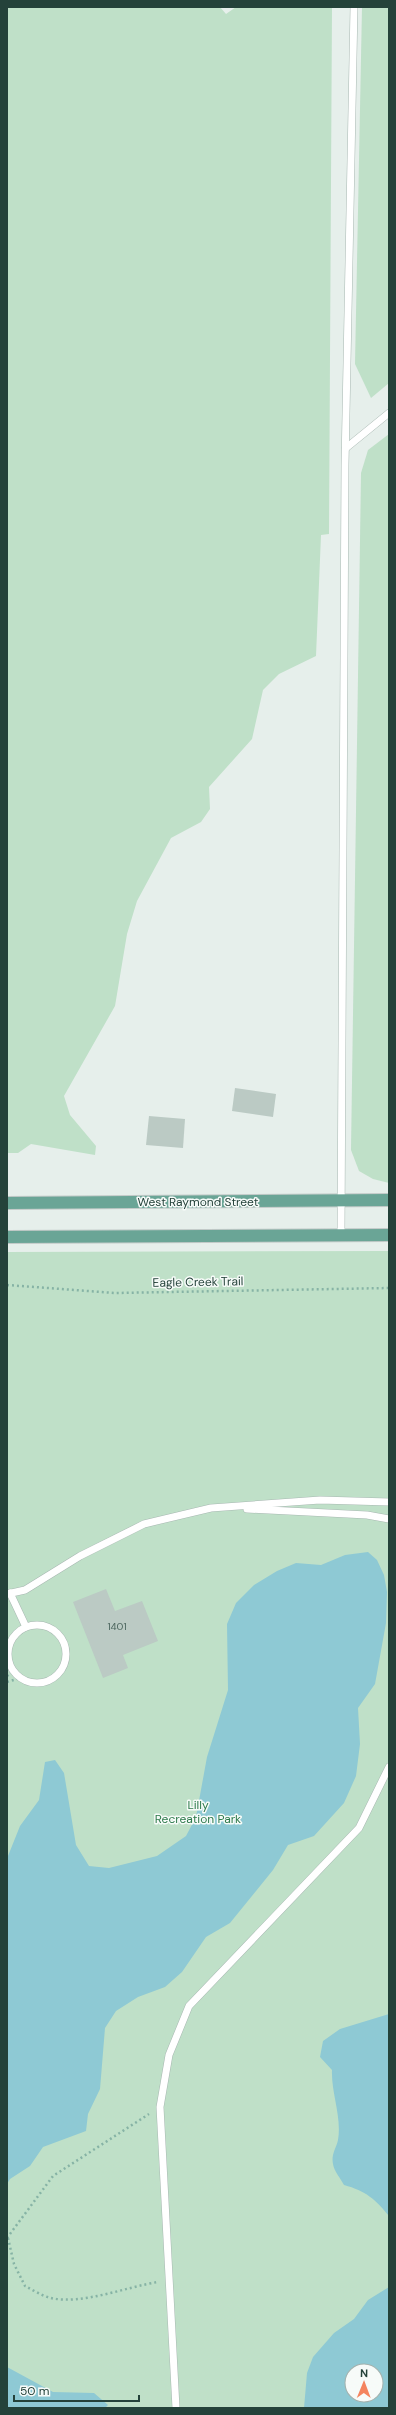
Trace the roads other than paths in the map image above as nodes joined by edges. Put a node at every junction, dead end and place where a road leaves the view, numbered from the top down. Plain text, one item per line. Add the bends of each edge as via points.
1 (354, 7) edge
2 (389, 413) edge
3 (346, 448) junction
4 (342, 1200) junction
5 (389, 1200) edge
6 (7, 1203) edge
7 (341, 1235) junction
8 (389, 1235) edge
9 (7, 1237) edge
10 (389, 1502) edge
11 (211, 1508) junction
12 (389, 1519) edge
13 (9, 1593) edge
14 (26, 1627) junction
15 (389, 1767) edge
16 (176, 2408) edge

1 - 3 lane
2 - 3 lane
3 - 4 lane
4 - 5 main road, West Raymond Street
4 - 6 main road, West Raymond Street
4 - 7 lane
7 - 8 main road
7 - 9 main road
10 - 11 lane via 320,1500
11 - 12 lane via 359,1515
11 - 13 lane via 144,1524 80,1556 25,1590
13 - 14 lane
14 - 14 lane via 36,1625 54,1630 65,1646 66,1656 61,1672 44,1683 34,1683 20,1678 9,1662 11,1641
15 - 16 lane via 358,1828 189,2006 169,2055 160,2107

